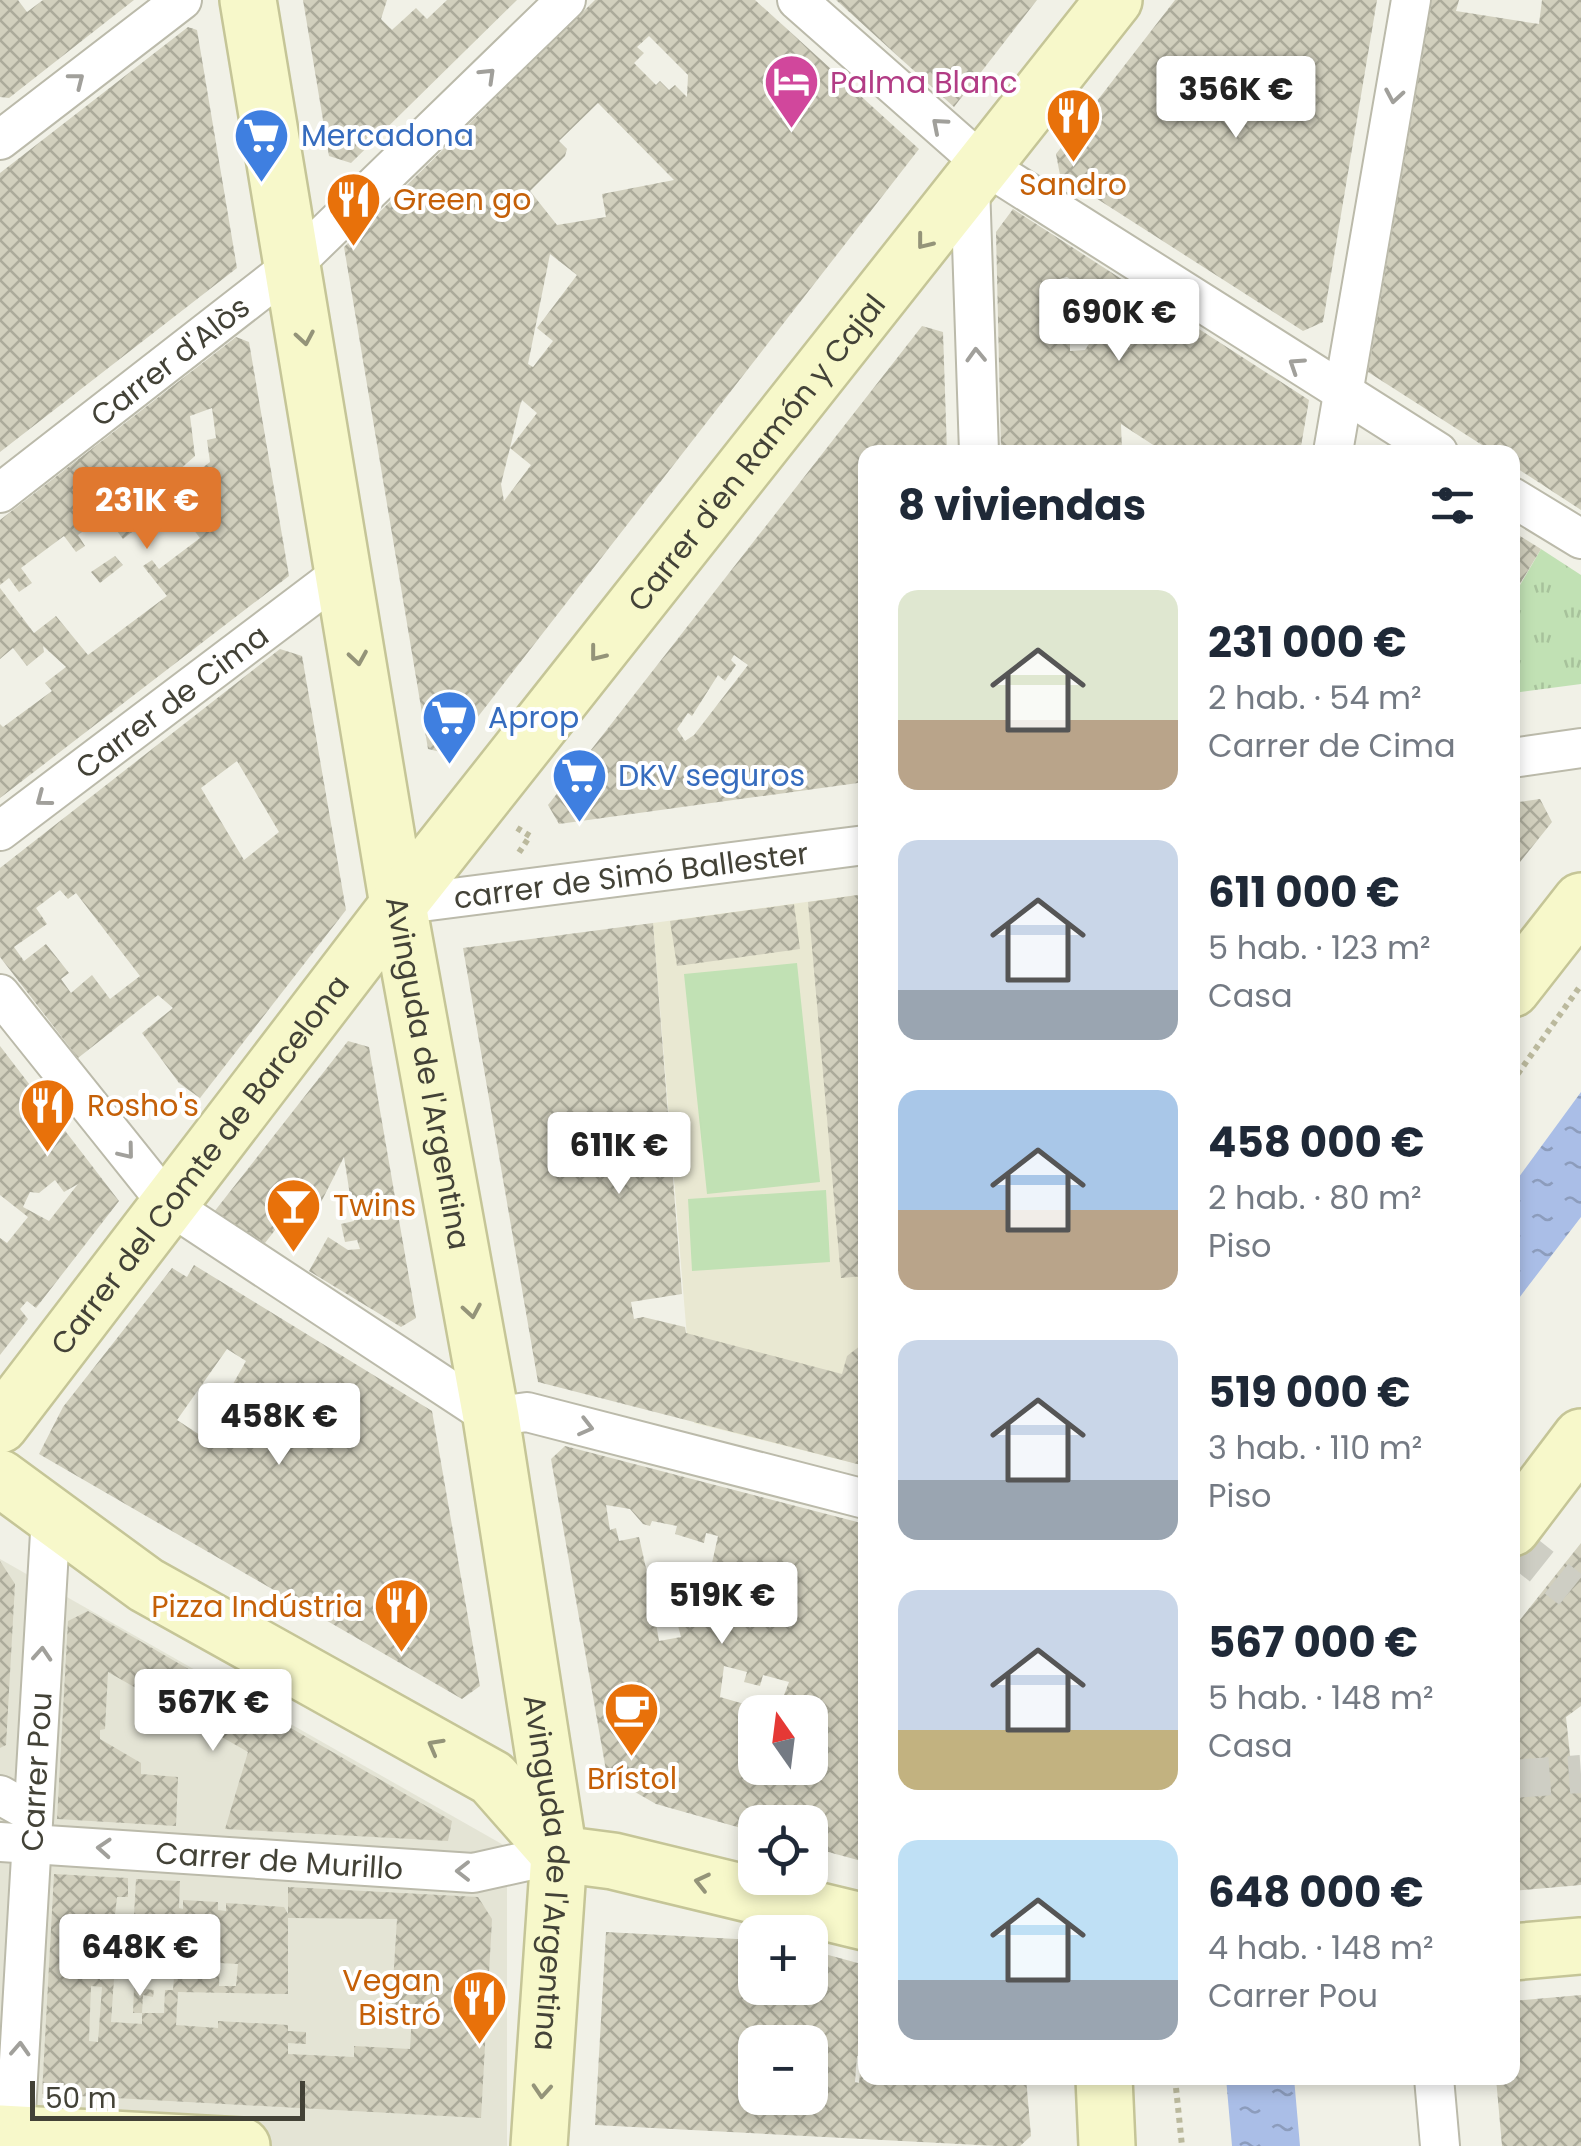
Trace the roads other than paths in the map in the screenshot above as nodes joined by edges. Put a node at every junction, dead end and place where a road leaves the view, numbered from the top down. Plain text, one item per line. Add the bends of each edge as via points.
1 (182, 0) edge
2 (248, 0) edge
3 (566, 0) edge
4 (797, 0) edge
5 (1114, 0) edge
6 (1411, 0) edge
7 (0, 140) edge
8 (977, 174) junction
9 (293, 265) junction
10 (1343, 395) junction
11 (979, 445) edge
12 (1334, 445) edge
13 (1426, 445) edge
14 (0, 493) edge
15 (1520, 503) edge
16 (1581, 539) edge
17 (344, 572) junction
18 (1581, 748) edge
19 (1520, 757) edge
20 (0, 831) edge
21 (858, 847) edge
22 (1581, 902) edge
23 (398, 905) junction
24 (1520, 979) edge
25 (0, 994) edge
26 (169, 1205) junction
27 (491, 1416) junction
28 (0, 1425) edge
29 (1581, 1437) edge
30 (0, 1478) edge
31 (858, 1496) edge
32 (51, 1516) junction
33 (1520, 1517) edge
34 (16, 1823) edge
35 (559, 1854) junction
36 (858, 1920) edge
37 (1581, 1946) edge
38 (1520, 1951) edge
39 (1104, 2085) edge
40 (1435, 2085) edge
41 (10, 2137) edge
42 (242, 2146) edge
43 (539, 2146) edge
44 (1106, 2146) edge
45 (1440, 2146) edge

7 -> 1 street
2 - 9 street, Avinguda de l'Argentina
9 -> 3 street, Carrer d'Alòs
8 -> 4 street
5 - 8 street, Carrer d'en Ramón y Cajal
6 -> 10 street
10 -> 8 street
11 -> 8 street
8 -> 23 street, Carrer d'en Ramón y Cajal
9 - 14 street, Carrer d'Alòs
9 -> 17 street, Avinguda de l'Argentina
10 - 12 street
10 - 13 street
15 - 16 street
17 -> 20 street, Carrer de Cima
17 -> 23 street, Avinguda de l'Argentina
18 - 19 street
21 - 23 street, carrer de Simó Ballester
22 - 24 street
23 - 26 street, Carrer del Comte de Barcelona
23 -> 27 street, Avinguda de l'Argentina
25 -> 26 street
26 - 27 street
26 - 28 street, Carrer del Comte de Barcelona
27 -> 31 street via 527,1412
27 - 35 street, Avinguda de l'Argentina
29 - 33 street
30 - 32 street
34 -> 32 street, Carrer Pou
35 -> 32 street via 492,1778 146,1585
35 -> 34 street, Carrer de Murillo via 472,1873
41 -> 34 street, Carrer Pou
36 -> 35 street
35 -> 43 street, Avinguda de l'Argentina
37 - 38 street
39 - 44 street
40 - 45 street
41 - 42 street

